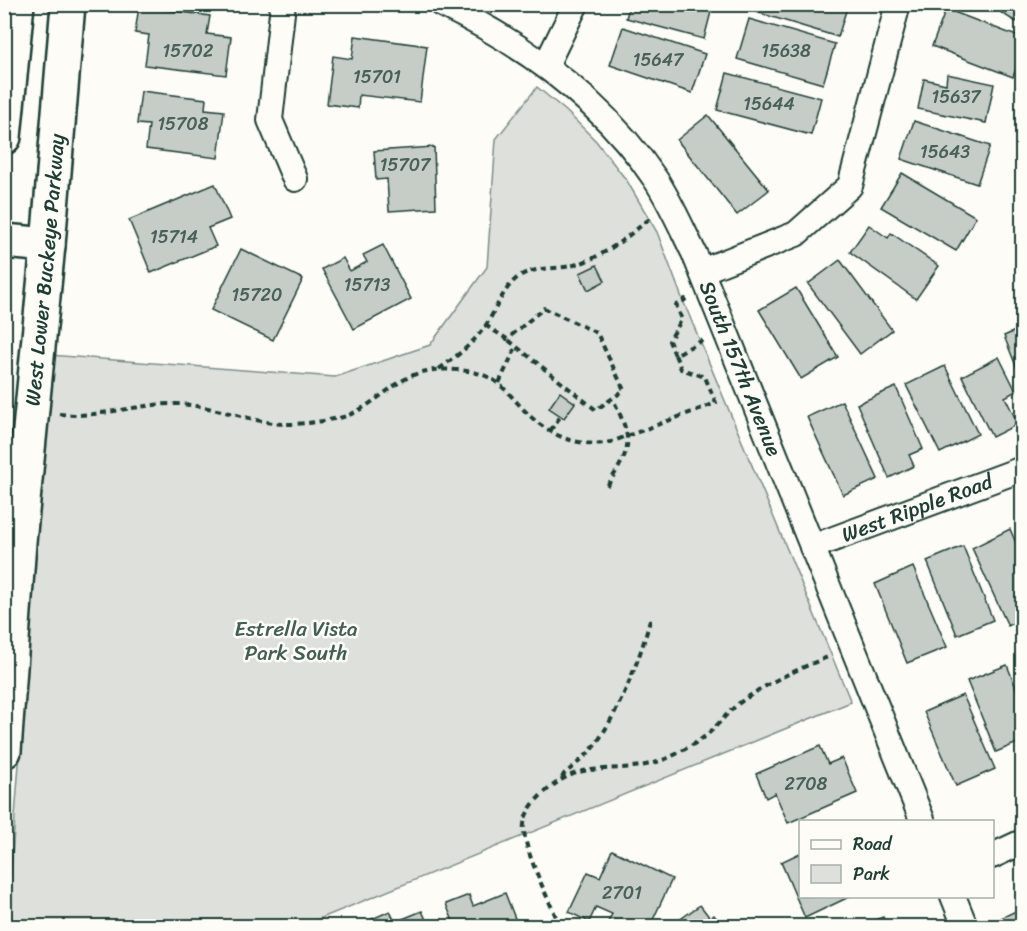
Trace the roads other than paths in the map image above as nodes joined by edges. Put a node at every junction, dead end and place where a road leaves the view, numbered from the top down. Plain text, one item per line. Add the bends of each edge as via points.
1 (17, 4) edge
2 (68, 4) edge
3 (282, 4) edge
4 (441, 4) edge
5 (576, 4) edge
6 (898, 4) edge
7 (546, 65) junction
8 (4, 137) edge
9 (295, 179) dead end
10 (4, 241) edge
11 (48, 245) junction
12 (702, 271) junction
13 (1023, 469) edge
14 (813, 547) junction
15 (4, 751) edge
16 (922, 820) edge
17 (1023, 842) edge
18 (994, 856) edge
19 (953, 898) edge
20 (965, 927) edge

1 - 8 main road
2 - 11 main road, West Lower Buckeye Parkway
3 - 9 street via 270,120
4 - 7 street, South 157th Avenue
5 - 7 street
6 - 12 street via 850,186 796,234
7 - 12 street, South 157th Avenue via 617,129 639,156 657,182
10 - 11 main road
11 - 15 main road, West Lower Buckeye Parkway via 19,542
12 - 14 street, South 157th Avenue
13 - 14 street, West Ripple Road
14 - 16 street, South 157th Avenue
17 - 18 street
19 - 20 street

